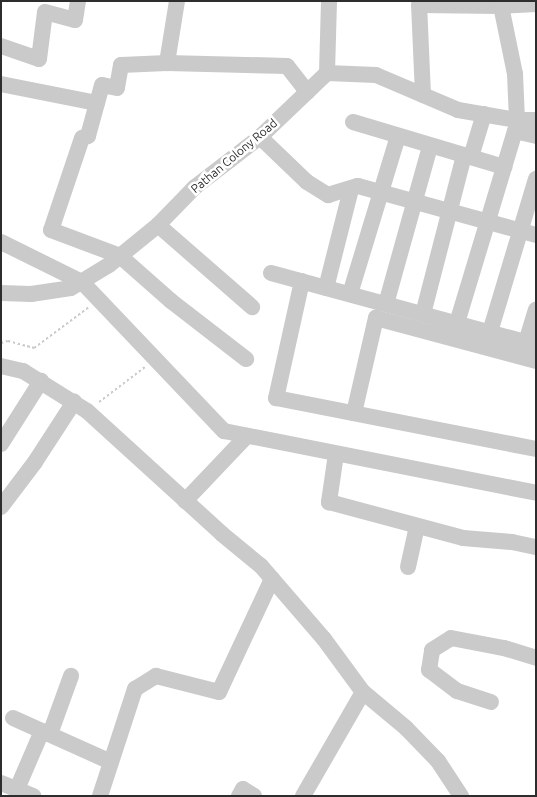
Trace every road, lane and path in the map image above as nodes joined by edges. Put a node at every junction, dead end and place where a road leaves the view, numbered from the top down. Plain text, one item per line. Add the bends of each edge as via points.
1 (78, 1) edge
2 (177, 1) edge
3 (328, 1) edge
4 (418, 3) edge
5 (500, 4) edge
6 (536, 4) edge
7 (1, 46) edge
8 (167, 63) junction
9 (327, 73) junction
10 (1, 84) edge
11 (306, 92) junction
12 (423, 94) junction
13 (97, 103) junction
14 (484, 114) junction
15 (517, 120) junction
16 (536, 120) edge
17 (353, 122) dead end
18 (398, 136) junction
19 (536, 136) edge
20 (260, 137) junction
21 (430, 146) junction
22 (468, 156) junction
23 (504, 167) junction
24 (536, 179) edge
25 (351, 189) junction
26 (382, 192) junction
27 (415, 201) junction
28 (450, 211) junction
29 (488, 221) junction
30 (158, 225) junction
31 (528, 233) edge
32 (1, 242) edge
33 (120, 256) junction
34 (271, 273) dead end
35 (302, 281) junction
36 (82, 282) junction
37 (326, 288) junction
38 (1, 293) edge
39 (350, 294) junction
40 (98, 298) junction
41 (386, 304) junction
42 (252, 307) dead end
43 (536, 308) edge
44 (423, 314) junction
45 (457, 323) junction
46 (490, 332) junction
47 (1, 343) edge
48 (531, 343) edge
49 (155, 358) junction
50 (246, 359) dead end
51 (536, 361) edge
52 (1, 366) edge
53 (41, 381) junction
54 (81, 407) junction
55 (354, 413) junction
56 (247, 436) junction
57 (1, 444) edge
58 (536, 449) edge
59 (336, 454) junction
60 (536, 493) edge
61 (185, 501) junction
62 (1, 507) edge
63 (417, 526) junction
64 (536, 547) edge
65 (408, 567) dead end
66 (272, 579) junction
67 (536, 658) edge
68 (71, 676) dead end
69 (363, 692) junction
70 (491, 702) dead end
71 (13, 718) dead end
72 (46, 733) junction
73 (111, 762) junction
74 (1, 783) edge
75 (17, 789) junction
76 (33, 796) edge
77 (100, 796) edge
78 (239, 796) edge
79 (254, 796) edge
80 (303, 796) edge
81 (461, 796) edge

1 - 7 street via 75,20 45,12 39,59
2 - 8 street
3 - 9 street
4 - 5 street
4 - 12 street
5 - 6 street
5 - 15 street via 515,74
8 - 11 street via 287,66
8 - 13 street via 121,65 117,88 102,85
9 - 11 street, Pathan Colony Road
9 - 12 street via 376,75
10 - 13 street
11 - 20 street, Pathan Colony Road
12 - 14 street via 458,110
13 - 33 street via 88,136 82,138 51,230
14 - 15 street
14 - 22 street
15 - 16 street
17 - 18 street
18 - 21 street
18 - 26 street
19 - 23 street via 515,131
20 - 25 street via 307,182 328,194
20 - 30 street, Pathan Colony Road via 195,187
21 - 22 street
21 - 27 street
22 - 23 street
22 - 28 street
23 - 29 street
24 - 31 street
25 - 26 street via 358,186
25 - 37 street
26 - 27 street
26 - 39 street
27 - 28 street
27 - 41 street
28 - 29 street
28 - 44 street
29 - 31 street
29 - 45 street
30 - 33 street, Pathan Colony Road
30 - 42 street
31 - 46 street
32 - 36 street
33 - 36 street, Pathan Colony Road
33 - 50 street
34 - 35 street
35 - 37 street
35 - 55 street via 276,398
36 - 38 street, Pathan Colony Road via 72,288 31,294
36 - 40 street
37 - 39 street
39 - 41 street
40 - 47 path via 80,316 34,348 8,341
40 - 49 street
41 - 44 street
43 - 48 street
44 - 45 street
45 - 46 street
46 - 48 street
49 - 54 path
49 - 56 street via 224,431
51 - 55 street via 376,318
52 - 53 street via 23,371
53 - 54 street
53 - 57 street
54 - 61 street
54 - 62 street
55 - 58 street
56 - 59 street
56 - 61 street
59 - 60 street
59 - 63 street via 329,502
61 - 66 street
63 - 64 street via 463,538
63 - 65 street
66 - 69 street via 324,639
66 - 73 street via 218,692 156,676 135,689
67 - 70 street via 451,638 432,650 429,670 457,691
68 - 72 street
69 - 80 street
69 - 81 street via 406,728 438,761
71 - 72 street
72 - 73 street
72 - 75 street
73 - 77 street
74 - 75 street
75 - 76 street
78 - 79 street via 243,789

